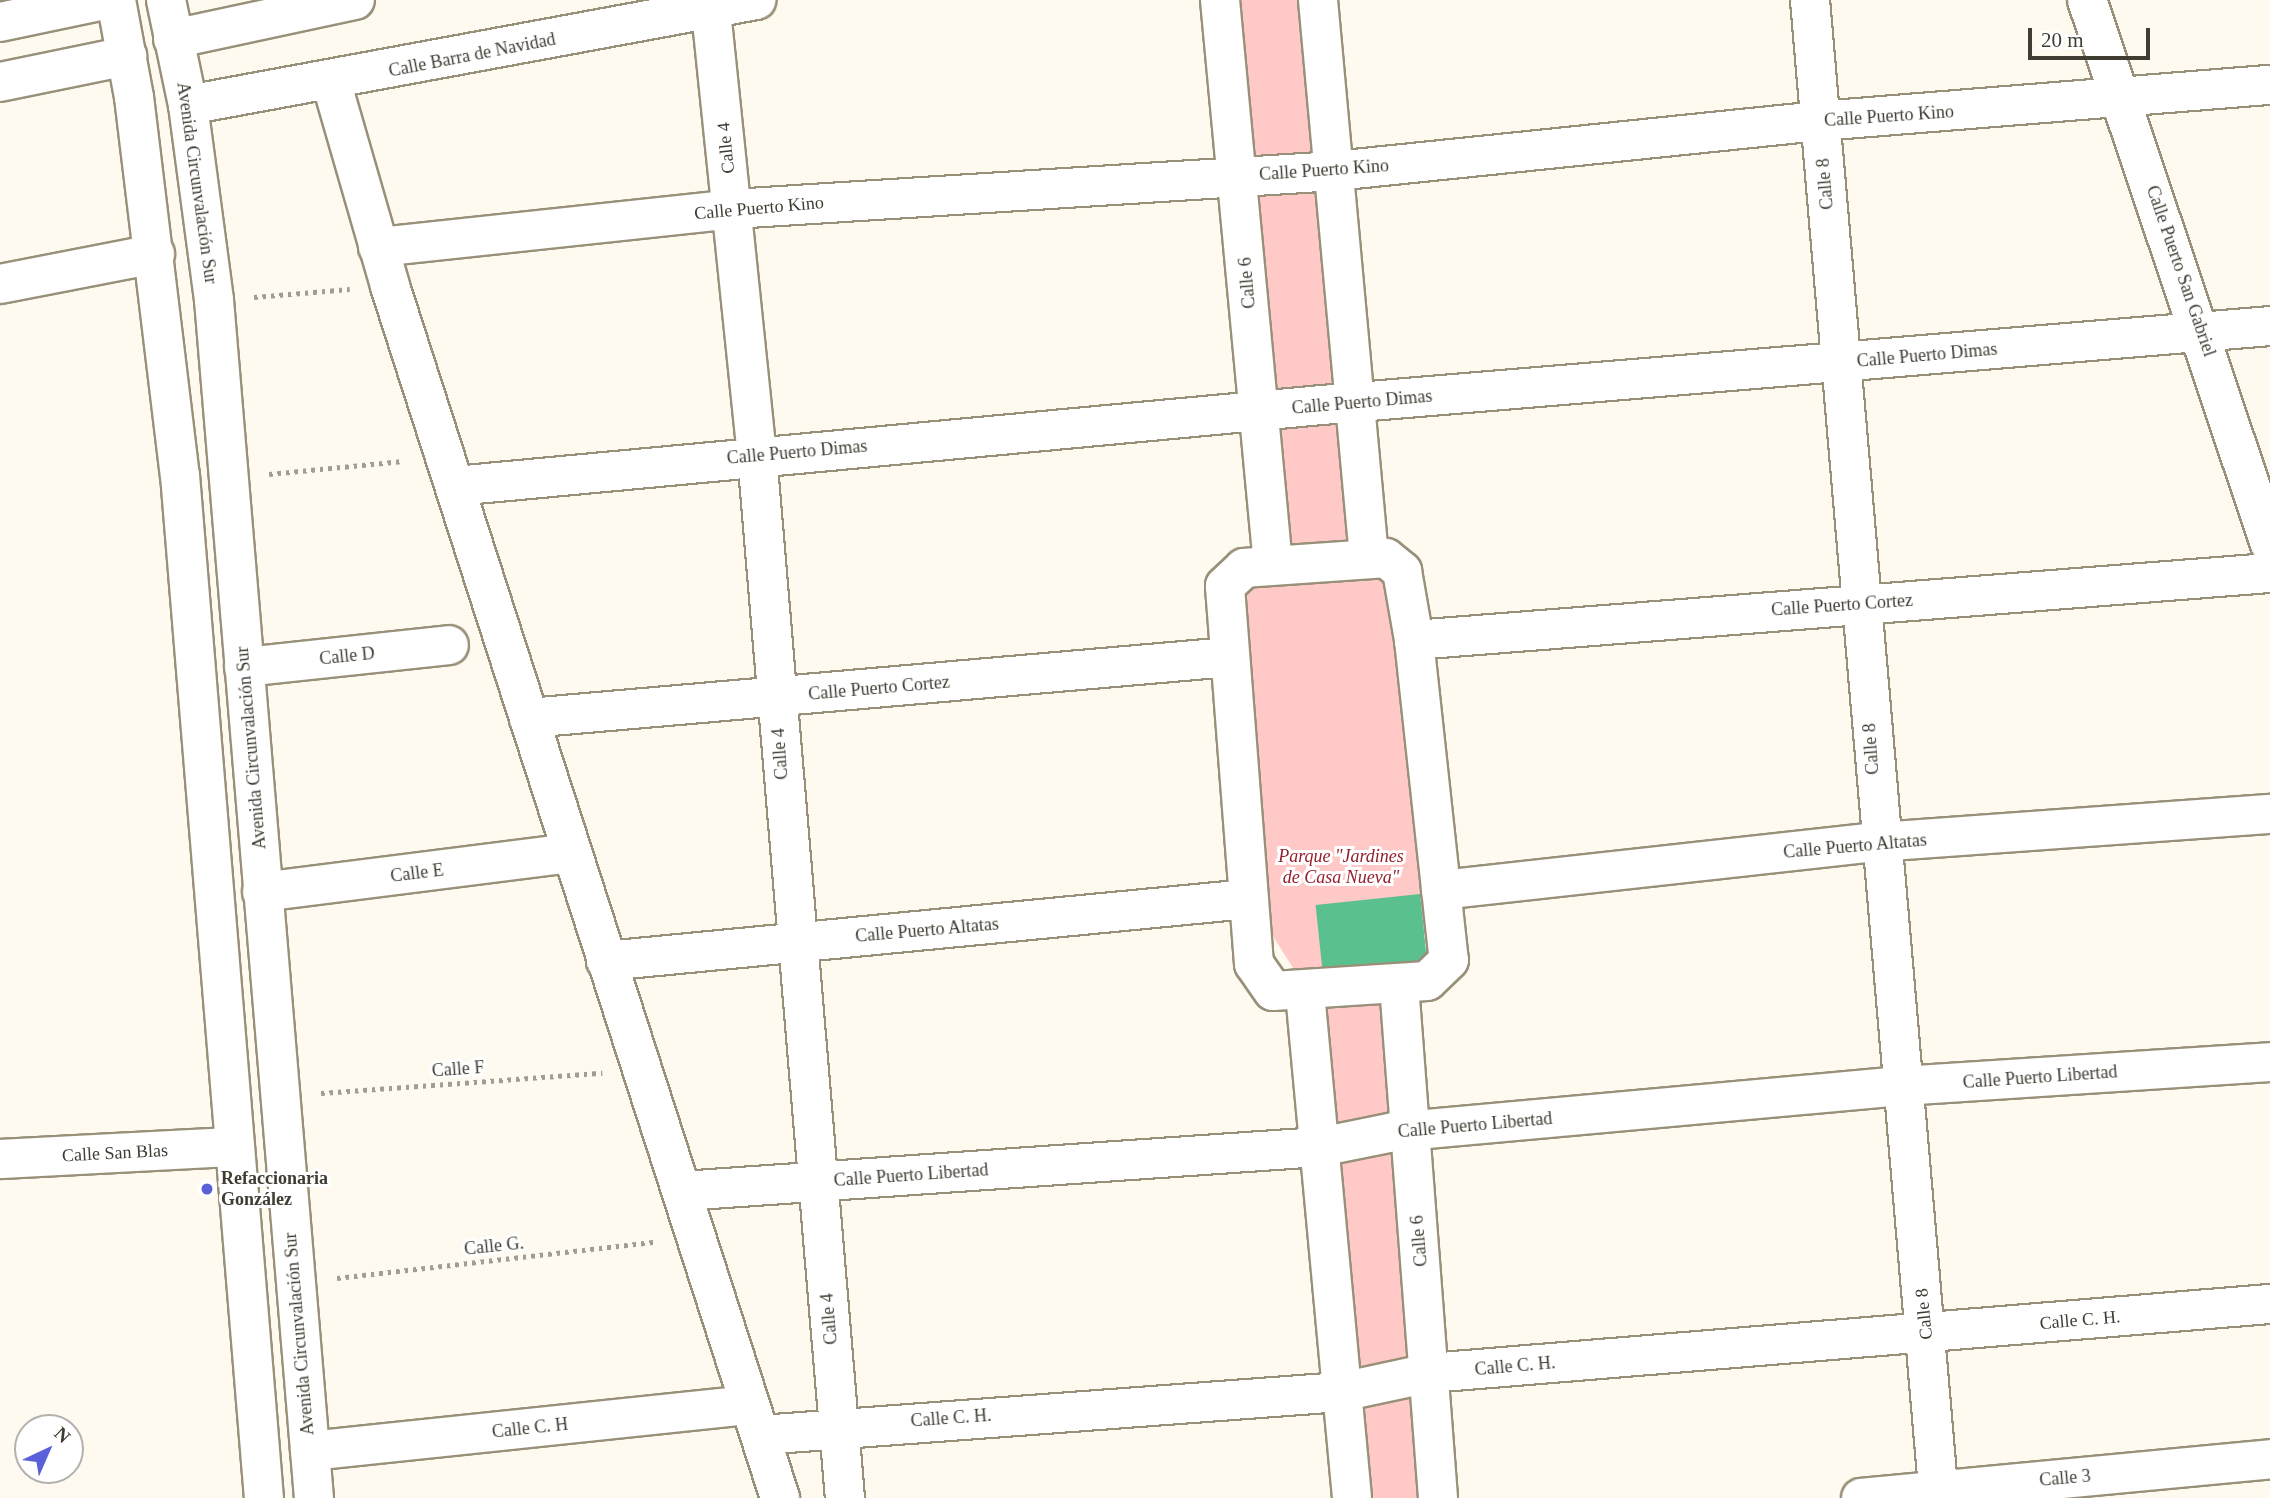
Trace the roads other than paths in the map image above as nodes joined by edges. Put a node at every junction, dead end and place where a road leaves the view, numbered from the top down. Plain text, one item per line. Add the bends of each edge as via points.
1 (104, 0) edge
2 (116, 0) edge
3 (166, 0) edge
4 (355, 0) edge
5 (756, 0) edge
6 (1220, 0) edge
7 (1318, 0) edge
8 (1810, 0) edge
9 (2087, 0) edge
10 (710, 11) junction
11 (0, 22) edge
12 (173, 39) junction
13 (127, 55) junction
14 (331, 81) junction
15 (0, 82) edge
16 (2270, 85) edge
17 (2122, 99) junction
18 (188, 105) junction
19 (1820, 121) junction
20 (1335, 171) junction
21 (1238, 176) junction
22 (733, 208) junction
23 (378, 247) junction
24 (155, 254) junction
25 (0, 284) edge
26 (2270, 326) edge
27 (2203, 332) junction
28 (1839, 363) junction
29 (1355, 402) junction
30 (1258, 411) junction
31 (757, 456) junction
32 (450, 471) junction
33 (2270, 544) edge
34 (1382, 560) junction
35 (1273, 565) junction
36 (2270, 573) edge
37 (1860, 604) junction
38 (1414, 640) junction
39 (449, 645) dead end
40 (1230, 657) junction
41 (244, 667) junction
42 (776, 697) junction
43 (529, 718) junction
44 (2270, 814) edge
45 (1878, 842) junction
46 (571, 853) junction
47 (1441, 890) junction
48 (262, 892) junction
49 (1248, 899) junction
50 (793, 942) junction
51 (606, 961) junction
52 (1399, 985) junction
53 (1305, 993) junction
54 (2270, 1062) edge
55 (1901, 1086) junction
56 (1409, 1131) junction
57 (231, 1147) junction
58 (1320, 1147) junction
59 (0, 1159) edge
60 (816, 1182) junction
61 (681, 1191) junction
62 (2270, 1304) edge
63 (1926, 1333) junction
64 (1430, 1373) junction
65 (1340, 1392) junction
66 (755, 1420) junction
67 (839, 1426) junction
68 (310, 1451) junction
69 (2270, 1458) edge
70 (1939, 1494) edge
71 (264, 1498) edge
72 (314, 1498) edge
73 (780, 1498) edge
74 (845, 1498) edge
75 (1352, 1498) edge
76 (1438, 1498) edge
77 (1860, 1498) edge

1 - 11 main road
2 - 13 main road
3 - 12 main road, Avenida Circunvalación Sur
4 - 12 main road
5 - 10 main road, Calle Barra de Navidad
6 - 21 main road, Calle 6
7 - 20 main road
8 - 19 main road, Calle 8
9 - 17 main road, Calle Puerto San Gabriel
10 - 14 main road, Calle Barra de Navidad
10 - 22 main road, Calle 4
12 - 18 main road, Avenida Circunvalación Sur
13 - 15 main road
13 - 24 main road
14 - 18 main road, Calle Barra de Navidad
14 - 23 main road
16 - 17 main road, Calle Puerto Kino
17 - 19 main road, Calle Puerto Kino
17 - 27 main road, Calle Puerto San Gabriel
18 - 41 main road, Avenida Circunvalación Sur via 214,300
19 - 20 main road, Calle Puerto Kino
19 - 28 main road, Calle 8
20 - 21 main road, Calle Puerto Kino
20 - 29 main road
21 - 22 main road, Calle Puerto Kino
21 - 30 main road, Calle 6
22 - 23 main road, Calle Puerto Kino
22 - 31 main road, Calle 4
23 - 32 main road
24 - 25 main road
24 - 57 main road via 180,475
26 - 27 main road, Calle Puerto Dimas
27 - 28 main road, Calle Puerto Dimas
27 - 33 main road, Calle Puerto San Gabriel
28 - 29 main road, Calle Puerto Dimas
28 - 37 main road, Calle 8
29 - 30 main road, Calle Puerto Dimas
29 - 34 main road
30 - 31 main road, Calle Puerto Dimas
30 - 35 main road, Calle 6
31 - 32 main road, Calle Puerto Dimas
31 - 42 main road, Calle 4
32 - 43 main road
34 - 35 main road
34 - 38 main road
35 - 40 main road via 1244,568 1229,578
36 - 37 main road, Calle Puerto Cortez
37 - 38 main road, Calle Puerto Cortez
37 - 45 main road, Calle 8
38 - 47 main road
39 - 41 main road, Calle D
40 - 42 main road, Calle Puerto Cortez
40 - 49 main road
41 - 48 main road, Avenida Circunvalación Sur
42 - 43 main road, Calle Puerto Cortez
42 - 50 main road, Calle 4
43 - 46 main road
44 - 45 main road, Calle Puerto Altatas
45 - 47 main road, Calle Puerto Altatas
45 - 55 main road, Calle 8
46 - 48 main road, Calle E
46 - 51 main road
47 - 52 main road via 1445,968 1434,979
48 - 68 main road, Avenida Circunvalación Sur via 276,1096
49 - 50 main road, Calle Puerto Altatas
49 - 53 main road via 1258,977 1273,991
50 - 51 main road, Calle Puerto Altatas
50 - 60 main road, Calle 4
51 - 61 main road
52 - 53 main road
52 - 56 main road, Calle 6
53 - 58 main road
54 - 55 main road, Calle Puerto Libertad
55 - 56 main road, Calle Puerto Libertad
55 - 63 main road, Calle 8
56 - 58 main road, Calle Puerto Libertad
56 - 64 main road, Calle 6
57 - 59 main road, Calle San Blas
57 - 71 main road
58 - 60 main road, Calle Puerto Libertad
58 - 65 main road
60 - 61 main road, Calle Puerto Libertad
60 - 67 main road, Calle 4
61 - 66 main road
62 - 63 main road, Calle C. H.
63 - 64 main road, Calle C. H.
63 - 70 main road, Calle 8
64 - 65 main road, Calle C. H.
64 - 76 main road, Calle 6
65 - 67 main road, Calle C. H.
65 - 75 main road
66 - 67 main road, Calle C. H.
66 - 68 main road, Calle C. H
66 - 73 main road
67 - 74 main road, Calle 4
68 - 72 main road, Avenida Circunvalación Sur
69 - 70 main road, Calle 3
70 - 77 main road, Calle 3

